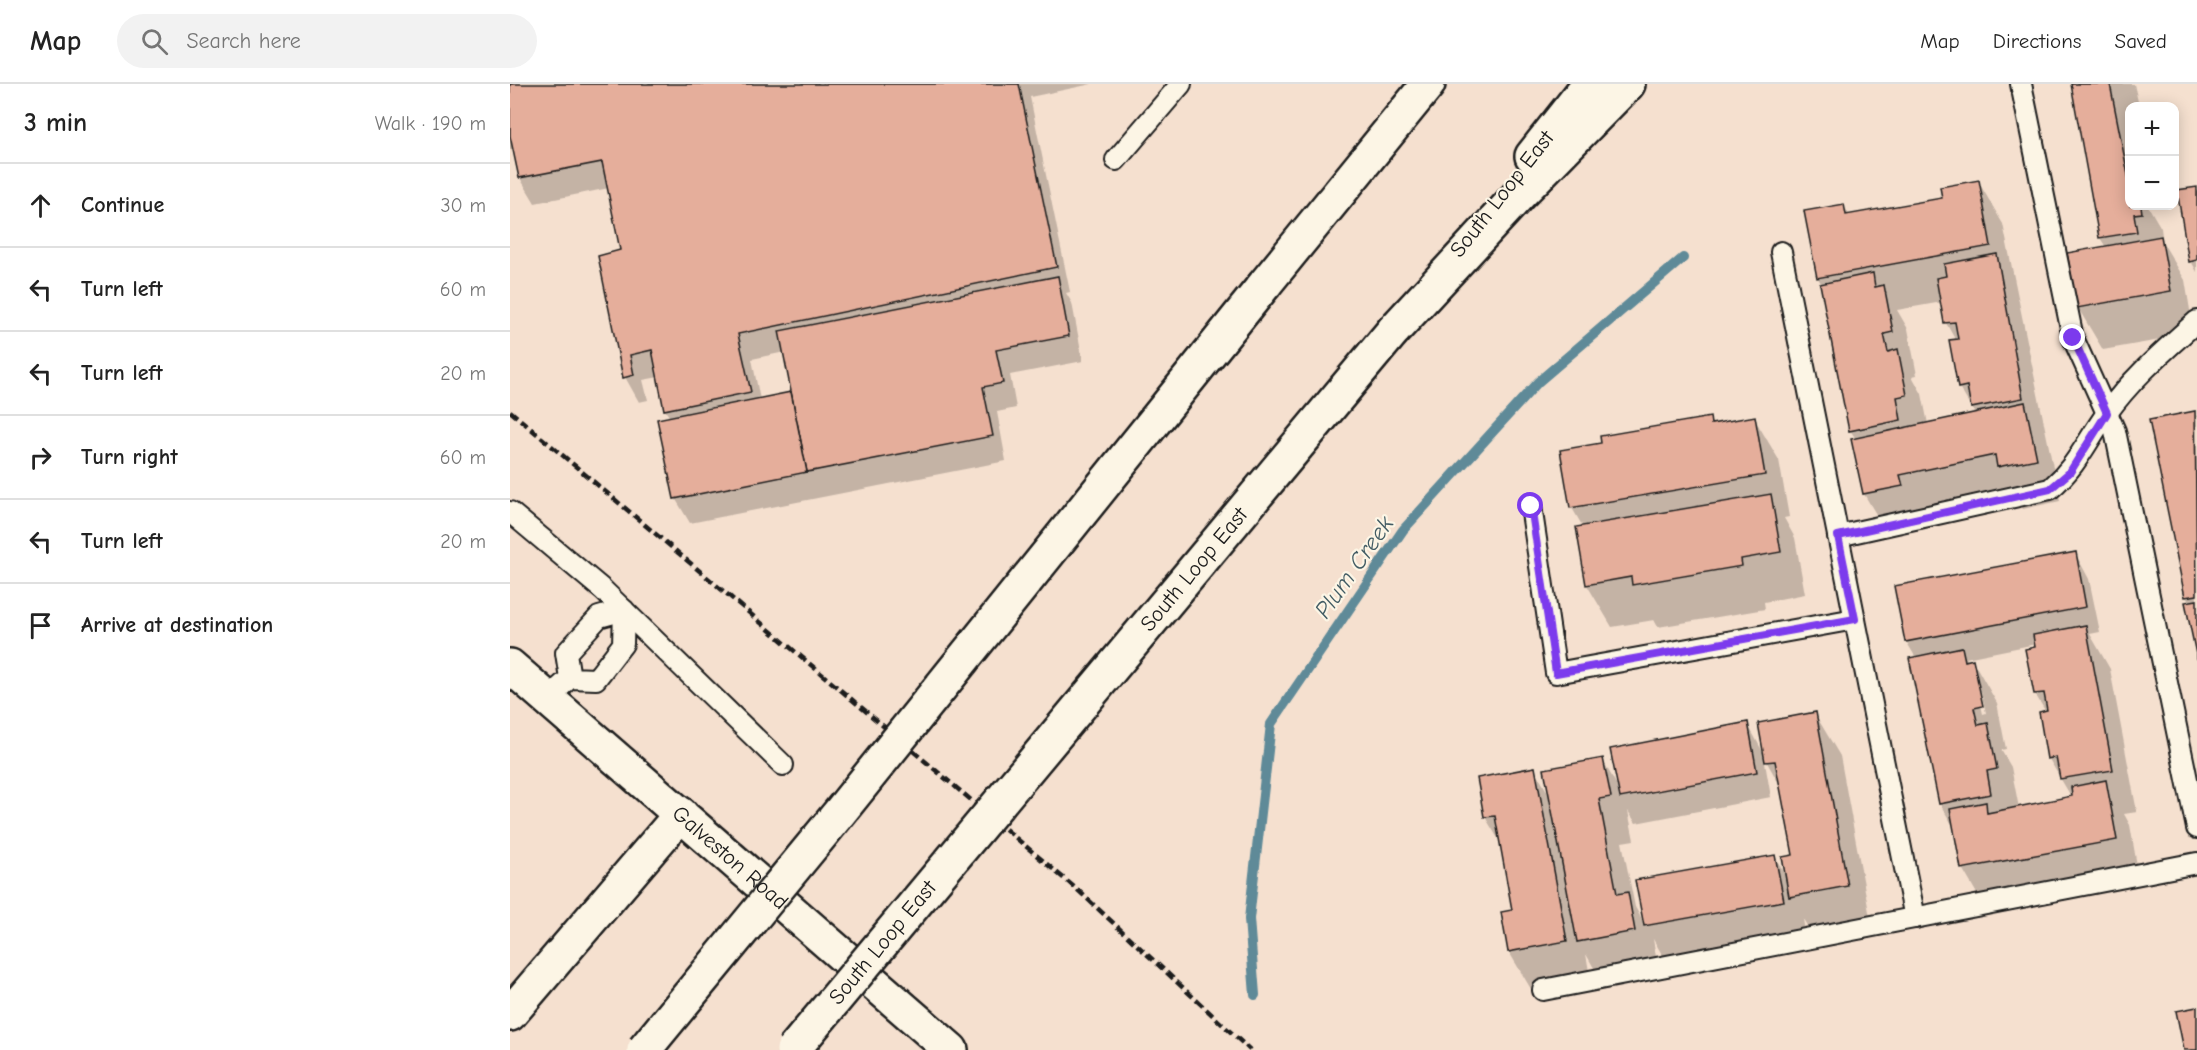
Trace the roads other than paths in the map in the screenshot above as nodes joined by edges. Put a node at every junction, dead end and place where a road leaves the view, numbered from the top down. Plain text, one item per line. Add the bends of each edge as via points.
1 (1181, 84) edge
2 (1411, 84) edge
3 (1428, 84) edge
4 (1589, 84) edge
5 (1628, 84) edge
6 (2021, 84) edge
7 (1116, 160) dead end
8 (1781, 252) dead end
9 (1265, 284) junction
10 (2197, 321) edge
11 (1393, 331) junction
12 (2107, 413) junction
13 (1531, 506) dead end
14 (510, 512) edge
15 (1838, 536) junction
16 (624, 610) junction
17 (1855, 619) junction
18 (510, 666) edge
19 (559, 688) junction
20 (783, 765) dead end
21 (681, 814) junction
22 (2197, 828) edge
23 (2197, 863) edge
24 (1915, 918) junction
25 (1543, 990) dead end
26 (510, 1014) edge
27 (644, 1050) edge
28 (793, 1050) edge
29 (951, 1050) edge

1 - 7 lane
2 - 9 main road
3 - 9 main road
4 - 11 main road, South Loop East
5 - 11 main road
6 - 12 lane via 2073,338
8 - 15 lane
9 - 27 main road, bridge
10 - 12 lane via 2132,381
11 - 28 main road, South Loop East, bridge
12 - 15 lane via 2070,472 2050,489
12 - 22 lane via 2115,431
13 - 17 lane via 1556,673
14 - 16 lane
15 - 17 lane
16 - 19 lane via 599,617 566,653
16 - 19 lane via 623,644 596,679
16 - 20 lane
17 - 24 lane
18 - 19 main road, Galveston Road
19 - 21 main road, Galveston Road
21 - 26 main road
21 - 29 main road, Galveston Road
23 - 24 lane
24 - 25 lane

